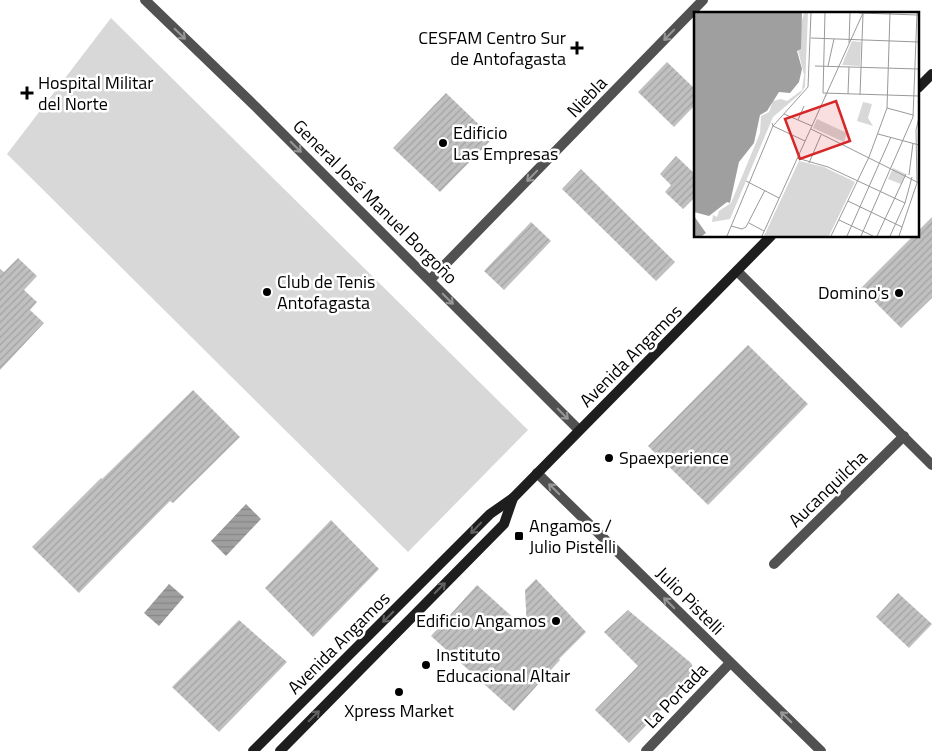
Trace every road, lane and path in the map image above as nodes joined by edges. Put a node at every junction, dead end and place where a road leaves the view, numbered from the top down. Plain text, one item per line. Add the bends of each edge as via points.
1 (145, 0) edge
2 (704, 0) edge
3 (932, 74) edge
4 (920, 86) edge
5 (769, 238) edge
6 (737, 271) junction
7 (430, 280) junction
8 (579, 430) junction
9 (904, 436) junction
10 (932, 464) edge
11 (537, 473) junction
12 (513, 498) junction
13 (774, 564) dead end
14 (730, 663) junction
15 (253, 751) edge
16 (280, 751) edge
17 (646, 751) edge
18 (821, 751) edge

1 -> 7 street, General José Manuel Borgoño
2 -> 7 street, Niebla
3 - 4 main road
5 - 6 main road, Avenida Angamos
6 - 8 main road, Avenida Angamos
6 - 9 street
7 -> 8 street, General José Manuel Borgoño
8 - 11 main road, Avenida Angamos
9 - 10 street
9 - 13 street, Aucanquilcha
11 - 12 main road, Avenida Angamos
14 -> 11 street, Julio Pistelli
12 -> 15 main road, Avenida Angamos via 490,514
16 -> 12 main road, Avenida Angamos via 504,524
14 - 17 street, La Portada
18 -> 14 street, Julio Pistelli

